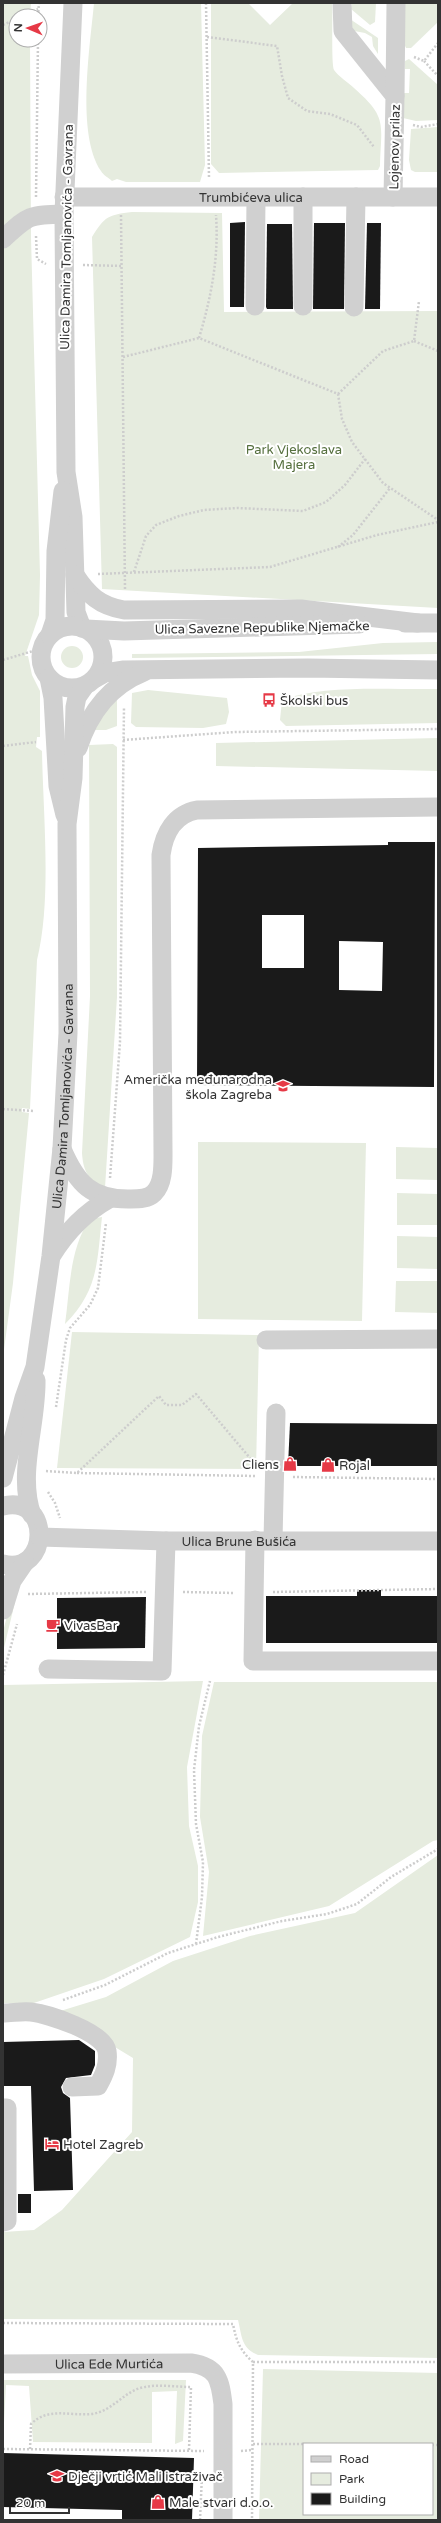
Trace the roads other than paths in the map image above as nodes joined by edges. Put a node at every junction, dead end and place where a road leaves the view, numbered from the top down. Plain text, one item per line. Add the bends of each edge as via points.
1 (73, 3) edge
2 (342, 3) edge
3 (396, 3) edge
4 (395, 96) junction
5 (303, 197) junction
6 (356, 197) junction
7 (393, 197) junction
8 (438, 197) edge
9 (256, 198) junction
10 (64, 205) junction
11 (3, 239) edge
12 (255, 306) dead end
13 (303, 306) dead end
14 (354, 308) dead end
15 (66, 472) junction
16 (75, 575) junction
17 (418, 623) junction
18 (438, 623) edge
19 (84, 629) junction
20 (50, 636) junction
21 (149, 669) junction
22 (438, 670) edge
23 (48, 678) junction
24 (90, 682) junction
25 (74, 763) junction
26 (438, 807) edge
27 (67, 824) junction
28 (62, 1148) junction
29 (109, 1199) junction
30 (51, 1256) junction
31 (438, 1339) edge
32 (266, 1340) dead end
33 (35, 1367) junction
34 (276, 1413) dead end
35 (3, 1478) edge
36 (3, 1506) edge
37 (32, 1514) junction
38 (40, 1537) junction
39 (264, 1540) junction
40 (438, 1540) edge
41 (166, 1541) junction
42 (24, 1562) junction
43 (3, 1564) edge
44 (3, 1610) edge
45 (438, 1661) edge
46 (48, 1669) dead end
47 (3, 2013) edge
48 (72, 2087) dead end
49 (3, 2108) edge
50 (3, 2222) edge
51 (3, 2364) edge
52 (223, 2520) edge

1 - 10 street, Ulica Damira Tomljanovića - Gavrana
2 - 4 street, Lojenov prilaz via 344,31
3 - 4 street, Lojenov prilaz
4 - 7 street, Lojenov prilaz
5 - 6 street, Trumbićeva ulica
5 - 9 street, Trumbićeva ulica
5 - 13 street
6 - 7 street, Trumbićeva ulica
6 - 14 street
7 - 8 street, Trumbićeva ulica
9 - 10 street, Trumbićeva ulica via 209,189
9 - 12 street
10 - 11 street, Trumbićeva ulica via 25,220
10 - 15 street, Ulica Damira Tomljanovića - Gavrana
15 - 16 street, Ulica Damira Tomljanovića - Gavrana via 73,517
15 - 20 street, Ulica Damira Tomljanovića - Gavrana via 58,524 55,620
16 - 17 street via 83,588 100,603 124,610 301,609
16 - 19 street, Ulica Damira Tomljanovića - Gavrana via 76,612
17 - 18 street, Ulica Savezne Republike Njemačke
17 - 19 street, Ulica Savezne Republike Njemačke
19 - 20 street via 61,628
19 - 24 street via 100,642 103,651 103,660
20 - 23 street via 44,643 41,657 43,670
21 - 22 street
21 - 24 street via 114,670
21 - 25 street via 124,682 104,698 88,723
23 - 24 street via 67,688
23 - 27 street, Ulica Damira Tomljanovića - Gavrana via 53,698 58,786
24 - 25 street, Ulica Damira Tomljanovića - Gavrana via 77,697 75,707
25 - 27 street, Ulica Damira Tomljanovića - Gavrana
26 - 29 street via 198,810 186,812 171,827 163,845 161,871 162,1171 154,1193 144,1199
27 - 28 street, Ulica Damira Tomljanovića - Gavrana via 68,1033
28 - 29 street via 70,1169 79,1181
28 - 30 street, Ulica Damira Tomljanovića - Gavrana
29 - 30 street via 90,1210 77,1222
30 - 33 street, Ulica Damira Tomljanovića - Gavrana
31 - 32 street
33 - 35 street, Ulica Damira Tomljanovića - Gavrana
33 - 37 street, Ulica Damira Tomljanovića - Gavrana via 35,1412 26,1479 28,1503
34 - 39 street
36 - 37 street via 17,1506
37 - 38 street, Ulica Damira Tomljanovića - Gavrana via 40,1529
38 - 41 street, Ulica Brune Bušića
38 - 42 street via 38,1547
39 - 40 street, Ulica Brune Bušića
39 - 41 street, Ulica Brune Bušića
39 - 45 street via 253,1661
41 - 46 street via 162,1671
42 - 43 street via 15,1565
42 - 44 street via 16,1572
47 - 48 street via 30,2012 46,2015 100,2039 107,2050 106,2070 98,2086
49 - 50 street via 7,2108 7,2222
51 - 52 street, Ulica Ede Murtića via 191,2363 202,2364 214,2371 220,2385 222,2404

